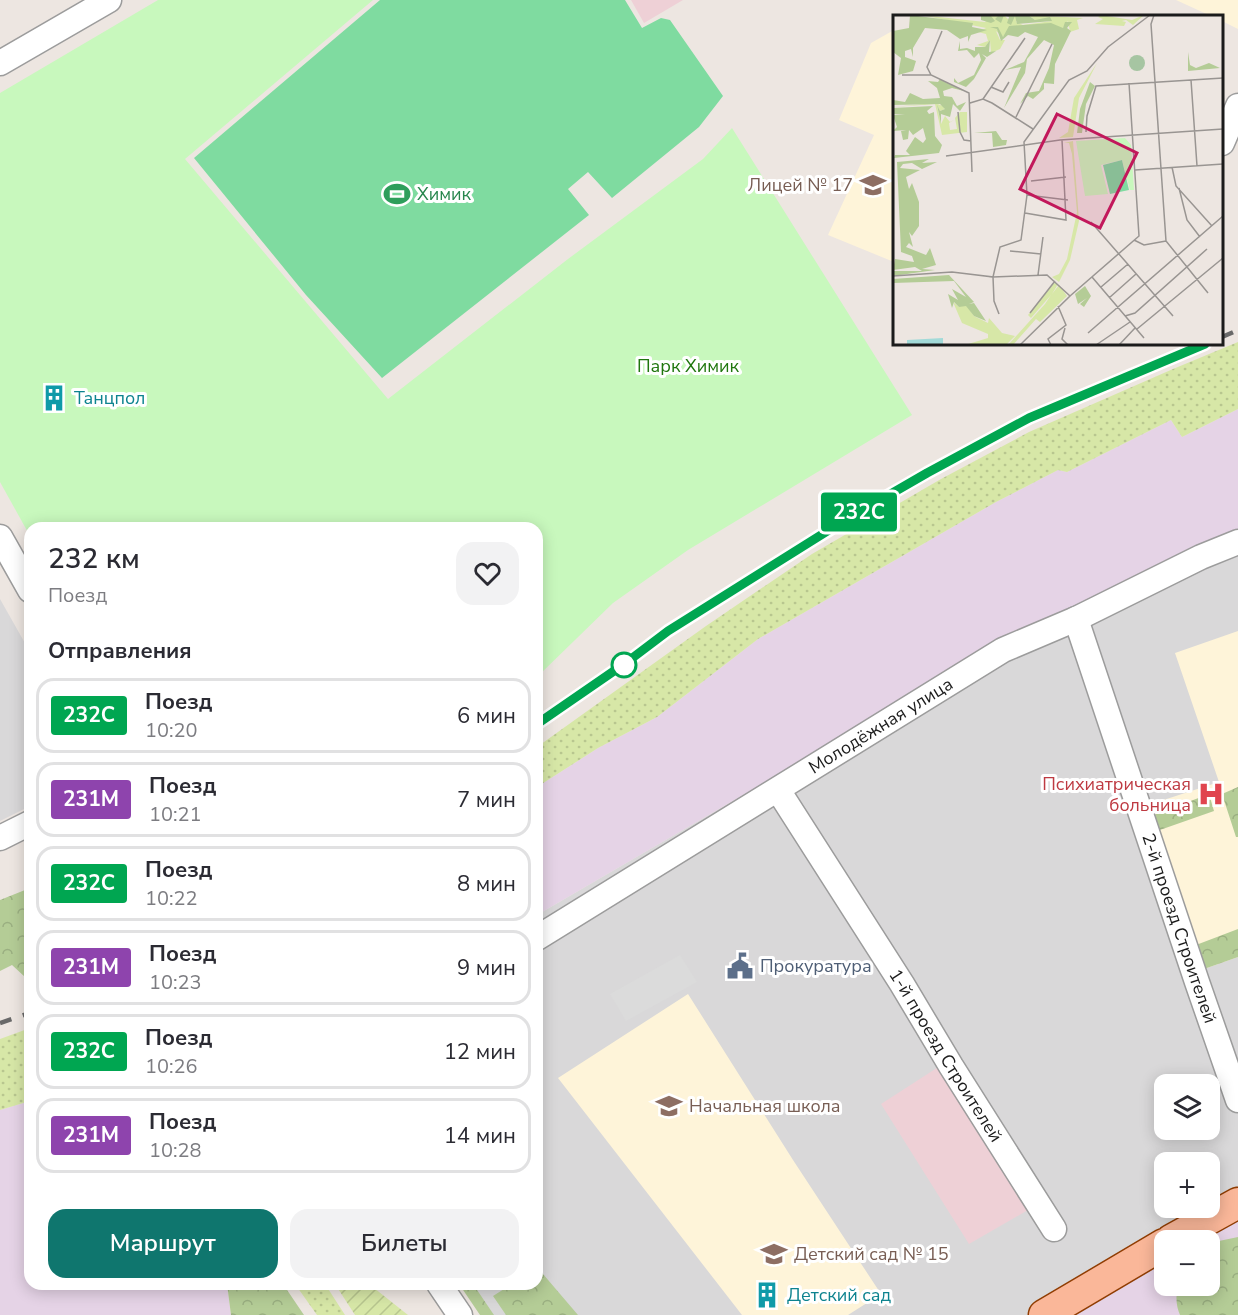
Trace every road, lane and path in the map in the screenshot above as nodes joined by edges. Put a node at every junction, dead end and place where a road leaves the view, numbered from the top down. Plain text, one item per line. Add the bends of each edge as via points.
1 (109, 0) edge
2 (0, 63) edge
3 (1238, 106) edge
4 (1223, 139) edge
5 (0, 537) edge
6 (1238, 542) edge
7 (24, 579) edge
8 (1076, 619) junction
9 (778, 790) junction
10 (24, 826) edge
11 (0, 838) edge
12 (543, 934) edge
13 (1238, 1100) edge
14 (1238, 1203) edge
15 (1054, 1229) dead end
16 (1189, 1230) edge
17 (1154, 1250) edge
18 (443, 1290) edge
19 (460, 1315) edge
20 (1044, 1315) edge

1 - 2 street
3 - 4 street
5 - 7 street
6 - 8 street, Молодёжная улица
8 - 9 street, Молодёжная улица via 1003,650
8 - 13 street, 2-й проезд Строителей
9 - 12 street, Молодёжная улица
9 - 15 street, 1-й проезд Строителей
10 - 11 street
14 - 16 main road
17 - 20 main road
18 - 19 street

